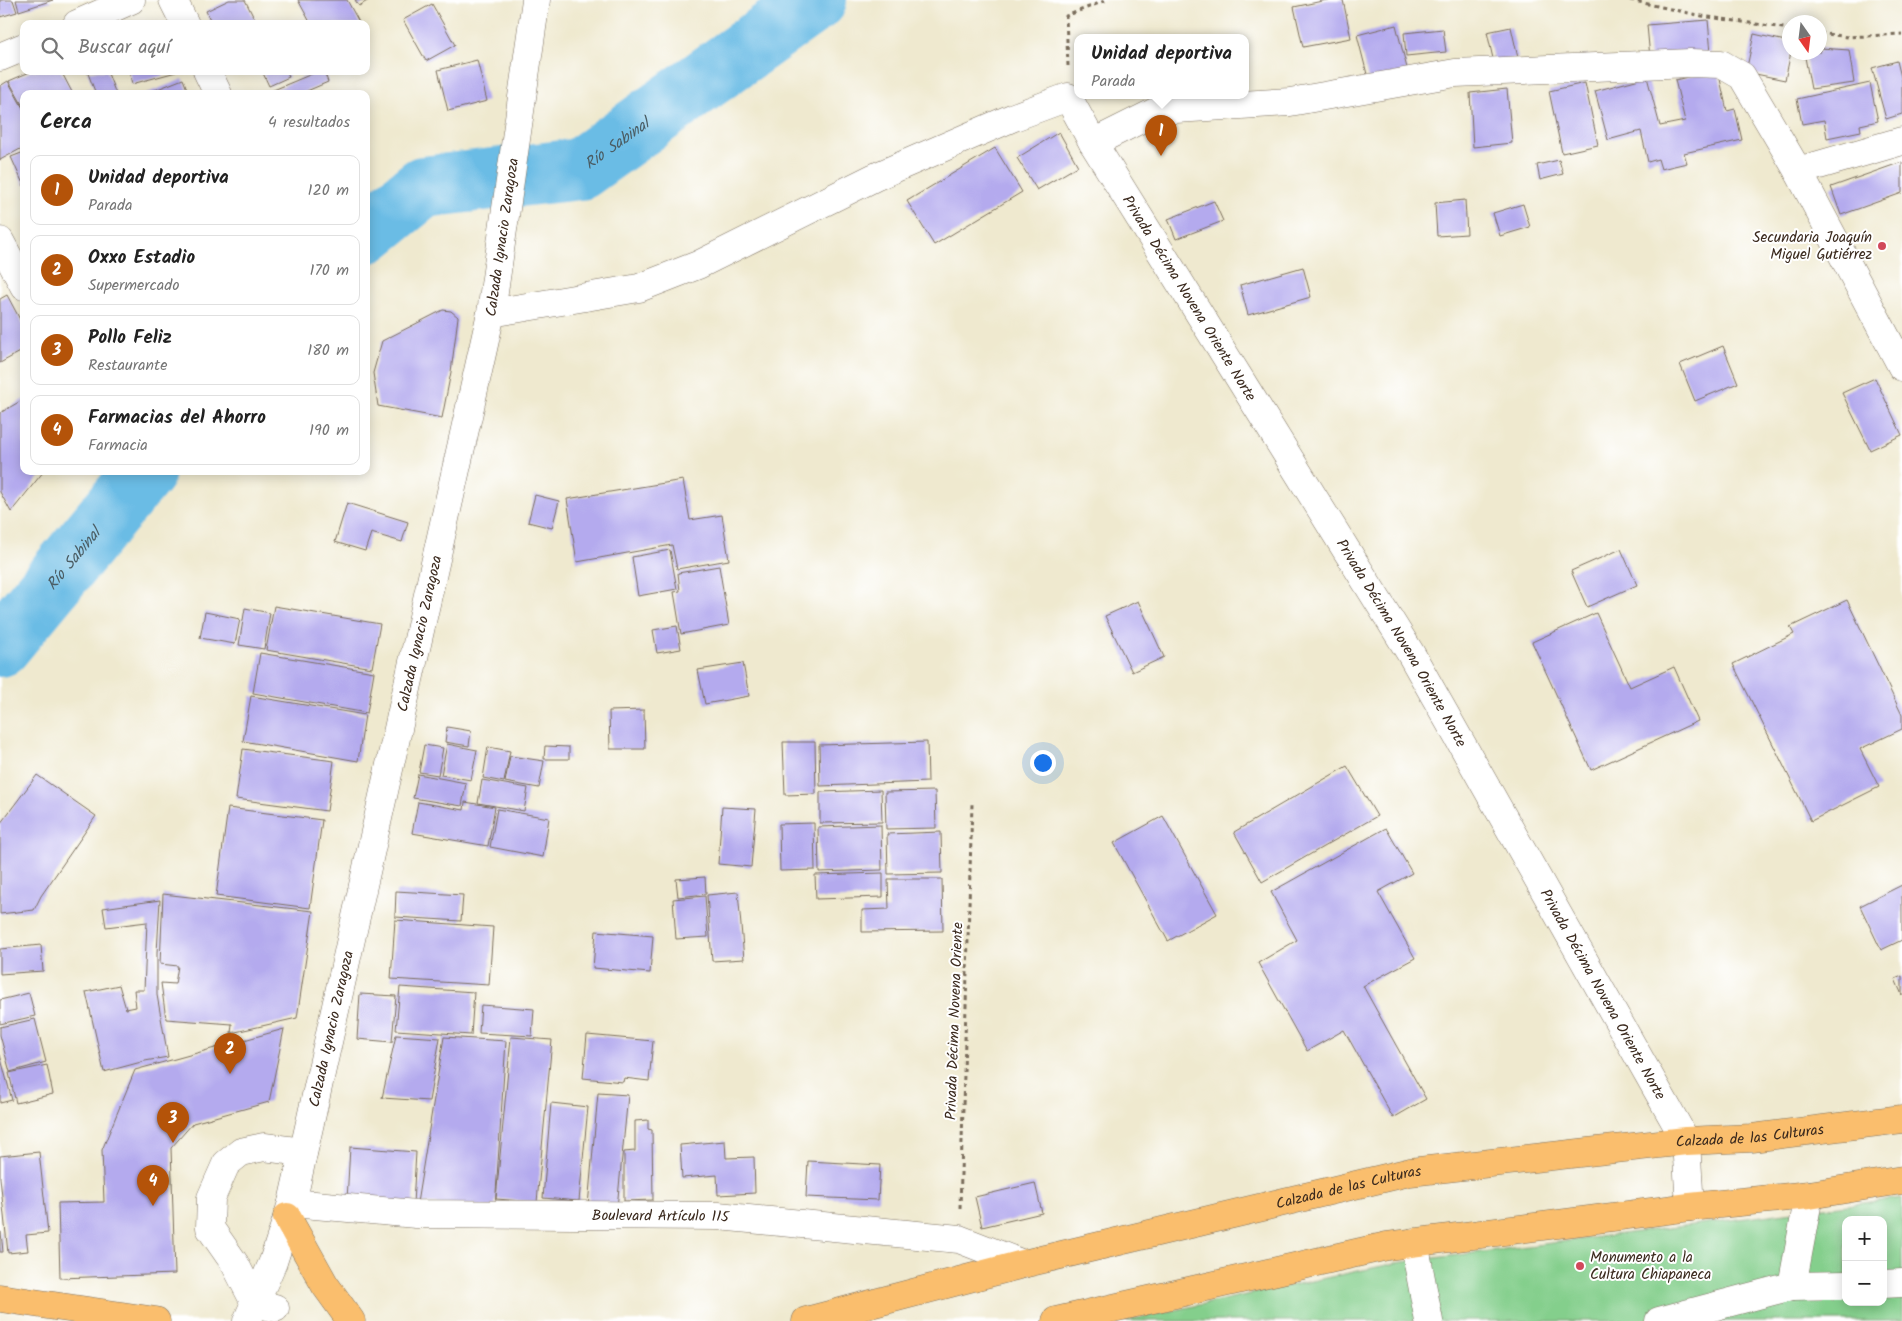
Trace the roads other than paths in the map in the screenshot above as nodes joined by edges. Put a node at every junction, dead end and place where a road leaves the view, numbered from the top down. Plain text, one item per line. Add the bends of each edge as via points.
1 (131, 0) edge
2 (174, 0) edge
3 (536, 0) edge
4 (85, 20) edge
5 (183, 20) edge
6 (20, 49) edge
7 (0, 57) edge
8 (209, 75) edge
9 (216, 90) edge
10 (1902, 141) edge
11 (1094, 143) junction
12 (1798, 171) junction
13 (0, 241) edge
14 (20, 278) edge
15 (491, 313) junction
16 (1902, 367) edge
17 (1902, 1120) edge
18 (1686, 1141) junction
19 (303, 1152) junction
20 (1902, 1180) edge
21 (1809, 1195) junction
22 (1690, 1207) junction
23 (289, 1210) junction
24 (1414, 1242) junction
25 (1023, 1264) junction
26 (1902, 1283) edge
27 (1842, 1284) edge
28 (1887, 1284) edge
29 (1792, 1286) junction
30 (0, 1298) edge
31 (263, 1313) edge
32 (156, 1321) edge
33 (351, 1321) edge
34 (806, 1321) edge
35 (1056, 1321) edge
36 (1429, 1321) edge
37 (1659, 1321) edge

1 - 4 street
2 - 5 street
3 - 15 street, Calzada Ignacio Zaragoza
6 - 7 street
8 - 9 street
10 - 12 street
11 - 12 street via 1159,110 1290,102 1455,73 1721,64 1742,76
11 - 15 street, Privada Décima Novena Oriente Norte via 1068,97 908,162 698,265 639,288
11 - 18 street, Privada Décima Novena Oriente Norte via 1411,654
12 - 16 street
13 - 14 street
15 - 19 street, Calzada Ignacio Zaragoza
17 - 18 main road, Calzada de las Culturas via 1752,1138
18 - 22 street, Privada Décima Novena Oriente Norte
18 - 25 main road, Calzada de las Culturas via 1410,1172
19 - 23 street, Calzada Ignacio Zaragoza
19 - 31 street via 264,1147 241,1152 226,1164 211,1198 210,1228
20 - 21 main road
21 - 22 main road
21 - 29 street
22 - 24 main road
23 - 25 street, Boulevard Artículo 115 via 718,1216 959,1238
23 - 31 street, Calzada Ignacio Zaragoza via 273,1262
23 - 33 main road via 325,1285
24 - 35 main road
24 - 36 street
25 - 34 main road, Calzada de las Culturas
26 - 28 street
27 - 29 street
29 - 37 street
30 - 32 main road

